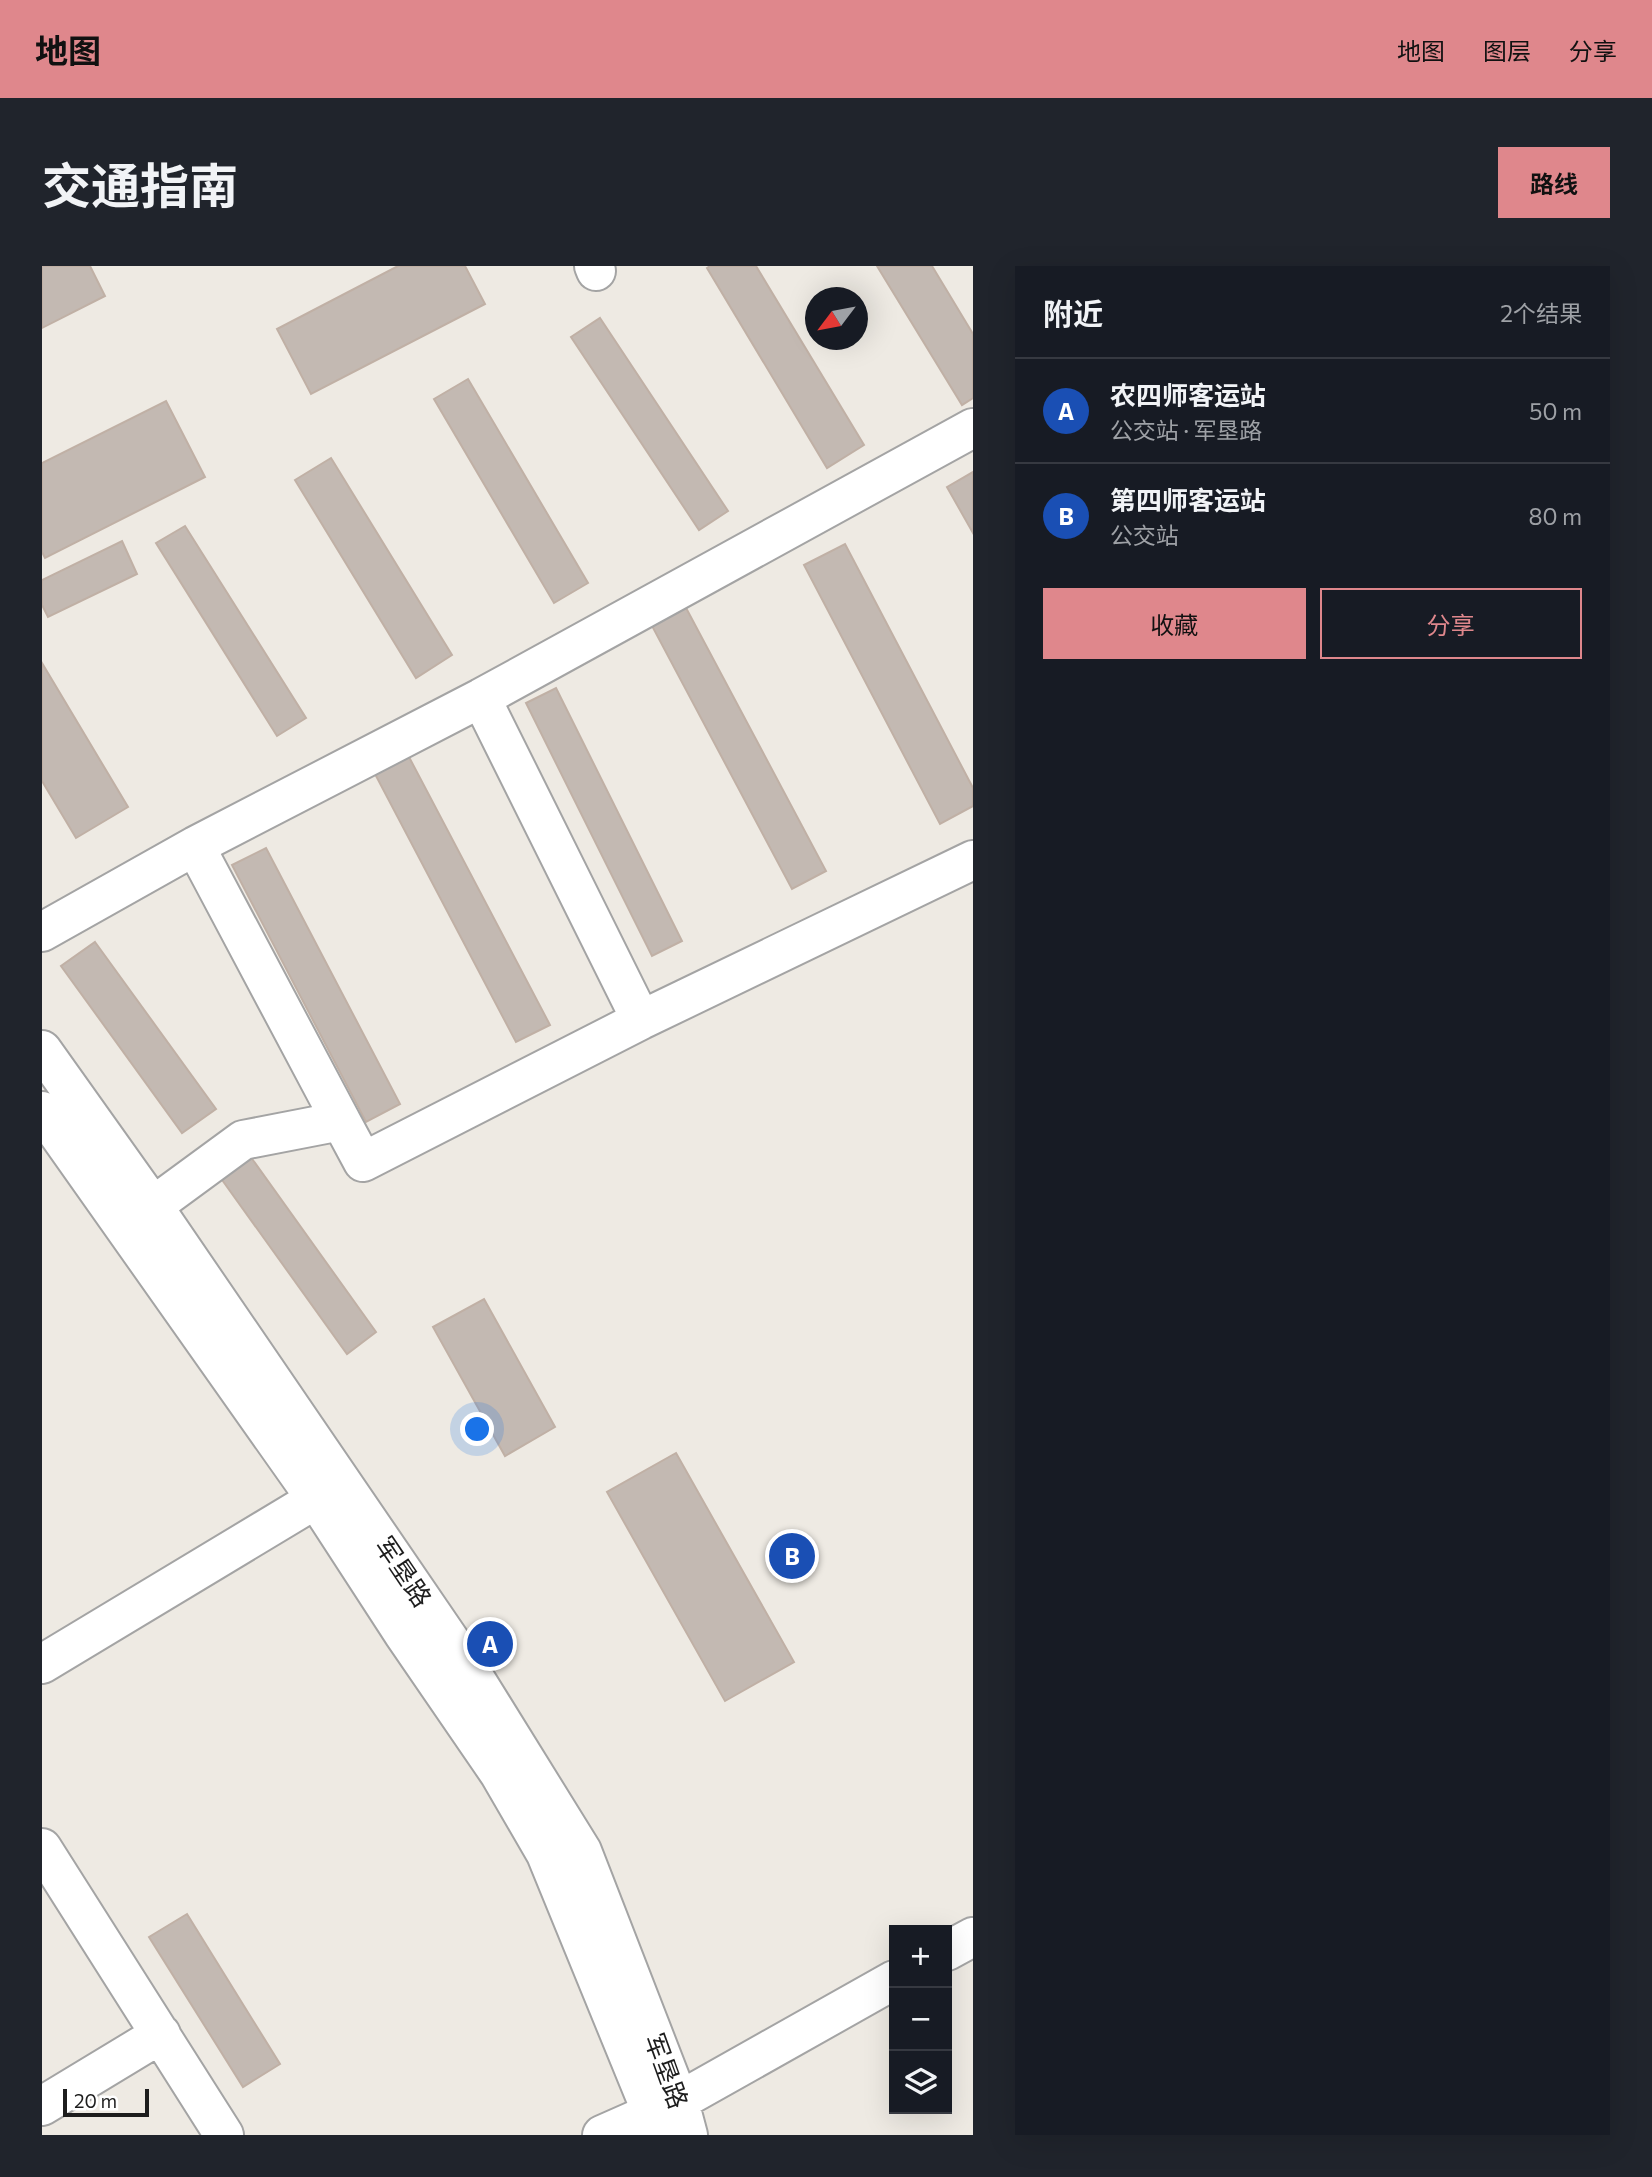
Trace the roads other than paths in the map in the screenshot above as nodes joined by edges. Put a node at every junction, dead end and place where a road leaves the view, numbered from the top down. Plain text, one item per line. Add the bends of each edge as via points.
1 (973, 428) edge
2 (481, 698) junction
3 (195, 846) junction
4 (973, 860) edge
5 (42, 932) edge
6 (641, 1020) junction
7 (42, 1050) edge
8 (42, 1111) edge
9 (341, 1121) junction
10 (153, 1206) junction
11 (316, 1499) junction
12 (42, 1664) edge
13 (42, 1848) edge
14 (55, 1894) edge
15 (973, 1937) edge
16 (952, 1948) edge
17 (889, 1983) edge
18 (161, 2034) junction
19 (42, 2106) edge
20 (669, 2121) edge
21 (224, 2135) edge
22 (602, 2135) edge

1 - 2 street
2 - 3 street
2 - 6 street
3 - 5 street
3 - 9 street
4 - 6 street
6 - 9 street via 363,1162
7 - 10 street, 军垦路
8 - 11 street, 军垦路
9 - 10 street via 243,1140
10 - 20 street, 军垦路 via 466,1664 582,1851
11 - 12 street
11 - 20 street, 军垦路 via 499,1773 546,1854
13 - 14 street
14 - 18 street
15 - 16 street
17 - 20 street
18 - 19 street
18 - 21 street
20 - 22 street

